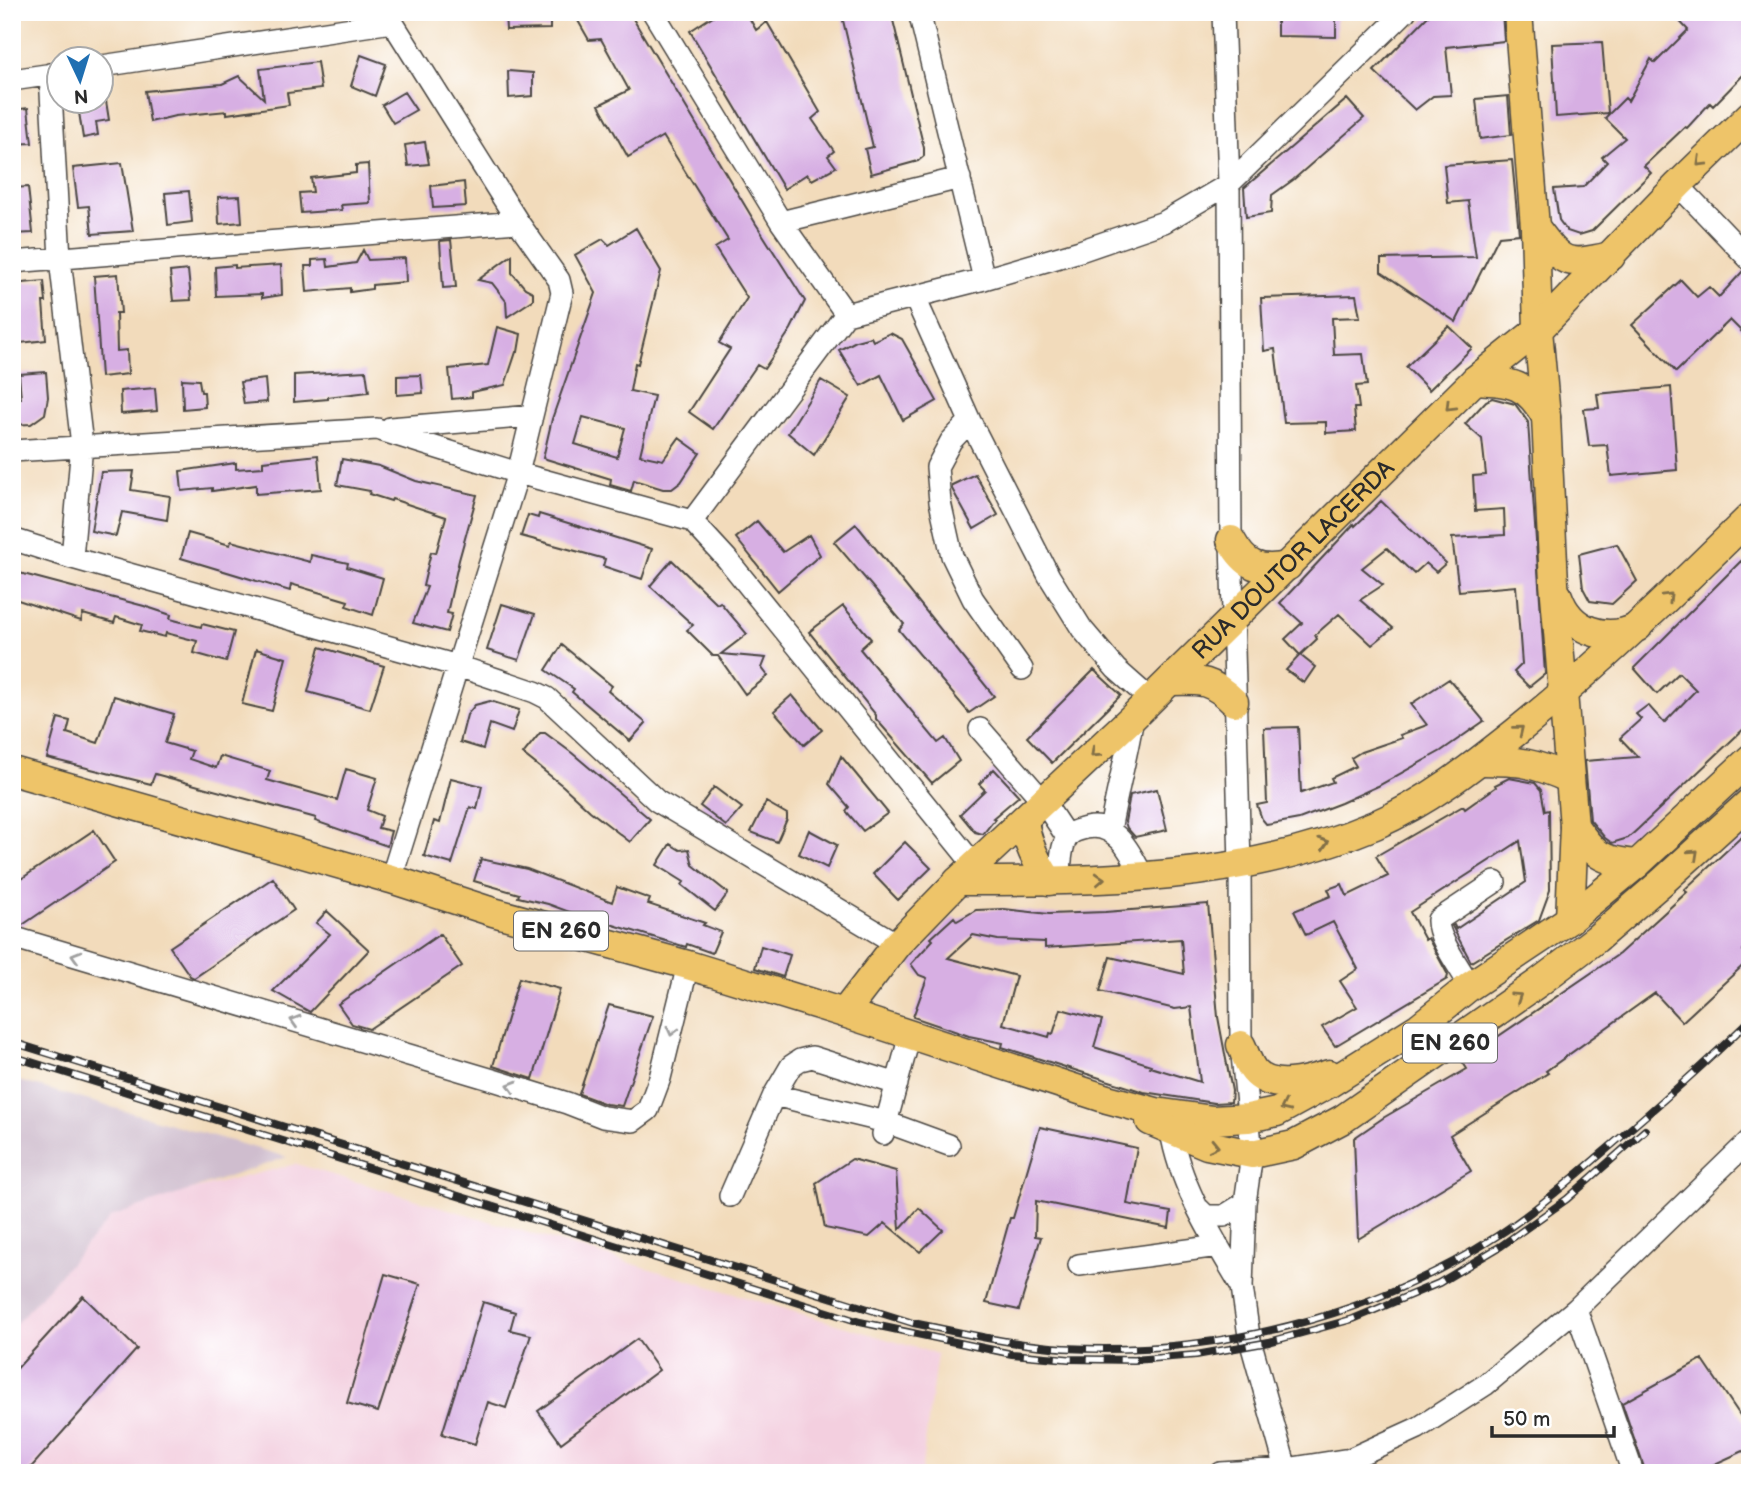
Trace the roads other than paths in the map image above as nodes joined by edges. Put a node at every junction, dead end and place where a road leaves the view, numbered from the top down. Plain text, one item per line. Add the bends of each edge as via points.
1 (653, 12) edge
2 (919, 12) edge
3 (1223, 12) edge
4 (1405, 12) edge
5 (1518, 12) edge
6 (389, 17) edge
7 (116, 64) edge
8 (46, 75) edge
9 (12, 80) edge
10 (1750, 115) edge
11 (56, 116) edge
12 (960, 178) junction
13 (1229, 184) junction
14 (1678, 185) junction
15 (518, 222) junction
16 (781, 222) junction
17 (1535, 226) junction
18 (1611, 256) junction
19 (60, 258) junction
20 (1750, 260) edge
21 (12, 262) edge
22 (984, 279) junction
23 (915, 298) junction
24 (846, 314) junction
25 (1538, 330) junction
26 (1475, 380) junction
27 (532, 416) junction
28 (1546, 417) junction
29 (970, 421) junction
30 (377, 429) junction
31 (82, 445) junction
32 (12, 451) edge
33 (518, 474) junction
34 (1750, 517) edge
35 (692, 521) junction
36 (12, 539) edge
37 (1231, 540) junction
38 (72, 558) junction
39 (1288, 566) junction
40 (1554, 583) junction
41 (1233, 617) junction
42 (1640, 626) junction
43 (457, 666) junction
44 (1021, 669) dead end
45 (1564, 693) junction
46 (1151, 699) junction
47 (1234, 702) junction
48 (979, 729) dead end
49 (1750, 759) edge
50 (1480, 761) junction
51 (12, 771) edge
52 (1570, 779) junction
53 (1750, 802) edge
54 (1033, 811) junction
55 (1574, 826) junction
56 (1110, 831) junction
57 (1067, 837) junction
58 (1637, 864) junction
59 (1240, 865) junction
60 (967, 874) junction
61 (1143, 877) junction
62 (391, 879) junction
63 (1054, 881) junction
64 (1496, 882) dead end
65 (1570, 919) junction
66 (12, 937) edge
67 (897, 944) junction
68 (688, 965) junction
69 (1471, 986) junction
70 (844, 1013) junction
71 (1419, 1027) junction
72 (910, 1035) junction
73 (1241, 1045) junction
74 (1439, 1050) junction
75 (1355, 1066) junction
76 (897, 1084) junction
77 (774, 1095) junction
78 (1107, 1099) junction
79 (1248, 1118) junction
80 (884, 1129) junction
81 (1171, 1131) junction
82 (1750, 1140) edge
83 (949, 1145) dead end
84 (1252, 1154) junction
85 (730, 1196) dead end
86 (1245, 1203) junction
87 (1199, 1209) junction
88 (1218, 1246) junction
89 (1079, 1265) dead end
90 (1242, 1287) junction
91 (1576, 1309) junction
92 (1356, 1466) edge
93 (1286, 1469) junction
94 (1221, 1473) edge
95 (1633, 1473) edge

1 - 16 street
2 - 12 street
3 - 13 street
4 - 13 street
5 - 17 main road
6 - 7 street
6 - 15 street
8 - 9 street
10 -> 14 main road, RUA DOUTOR LACERDA
11 - 19 street
12 - 16 street
12 - 22 street
13 - 22 street via 1164,222
13 - 37 street
14 - 18 main road, RUA DOUTOR LACERDA
14 - 20 street
15 - 19 street
15 - 27 street via 559,280 562,293
16 - 24 street
17 - 18 main road via 1556,255 1566,260 1584,262
17 - 25 main road
18 - 25 main road, RUA DOUTOR LACERDA
19 - 21 street
19 - 31 street
22 - 23 street
23 - 24 street
23 - 29 street
24 - 35 street
25 - 26 main road, RUA DOUTOR LACERDA
25 - 28 main road
26 - 28 main road via 1517,385 1536,400
26 -> 39 main road, RUA DOUTOR LACERDA
27 - 30 street
27 - 33 street
28 - 40 main road
29 - 44 street via 951,441 937,467 940,502 952,556 973,599
29 - 46 street via 1049,576 1082,629
30 - 31 street
30 - 33 street
31 - 32 street
31 - 38 street
33 - 35 street
33 - 43 street
42 -> 34 main road
35 - 60 street via 727,559
36 - 38 street
37 - 39 main road via 1245,560 1257,566
37 - 41 street
38 - 43 street
39 - 41 main road, RUA DOUTOR LACERDA
40 - 42 main road via 1565,612 1589,632 1619,634
40 - 45 main road
41 - 46 main road, RUA DOUTOR LACERDA
41 - 47 street
42 - 45 main road
43 - 62 street
43 - 67 street via 547,698 657,801
50 -> 45 main road
45 - 52 main road
46 - 47 main road via 1204,682 1218,686
46 -> 54 main road, RUA DOUTOR LACERDA
46 - 56 street via 1127,756
47 - 59 street
48 - 54 street
49 - 58 main road, EN 260
50 - 52 main road via 1524,761
59 -> 50 main road via 1375,825 1444,788
51 - 62 main road, EN 260
52 - 55 main road
74 -> 53 main road, EN 260 via 1596,939
54 - 57 street
54 - 60 main road, RUA DOUTOR LACERDA
54 - 63 main road via 1026,837 1032,855
55 - 58 main road via 1606,860
55 - 65 main road
56 - 57 street via 1092,827
56 - 61 street via 1126,847
57 - 63 street
58 - 65 main road, EN 260
59 - 61 main road
59 - 73 street
60 - 63 main road
60 - 67 main road, RUA DOUTOR LACERDA
63 -> 61 main road
62 - 68 main road, EN 260
64 - 69 street via 1438,920
65 - 69 main road, EN 260
68 -> 66 street via 660,1079 648,1110 633,1121 603,1117
67 - 70 main road, RUA DOUTOR LACERDA
68 - 70 main road, EN 260
69 - 71 main road, EN 260
70 - 72 main road, EN 260
71 - 74 main road
71 - 75 main road, EN 260
72 - 76 street
72 - 78 main road, EN 260
73 - 75 main road via 1254,1070 1275,1082 1312,1079
73 - 79 street
74 - 84 main road, EN 260 via 1343,1119 1294,1145
75 -> 79 main road, EN 260 via 1277,1112
76 - 77 street via 813,1057 791,1066
76 - 80 street
77 - 80 street
77 - 85 street
78 - 79 main road, EN 260 via 1181,1116
78 - 81 main road, EN 260
79 - 84 street
80 - 83 street
81 -> 84 main road, EN 260
81 - 87 street
82 - 91 street
84 - 86 street
86 - 87 street via 1224,1216 1206,1216
86 - 90 street
87 - 88 street
88 - 89 street
88 - 90 street
90 - 93 street via 1249,1336
91 - 92 street via 1485,1385
91 - 95 street
92 - 93 street
93 - 94 street

